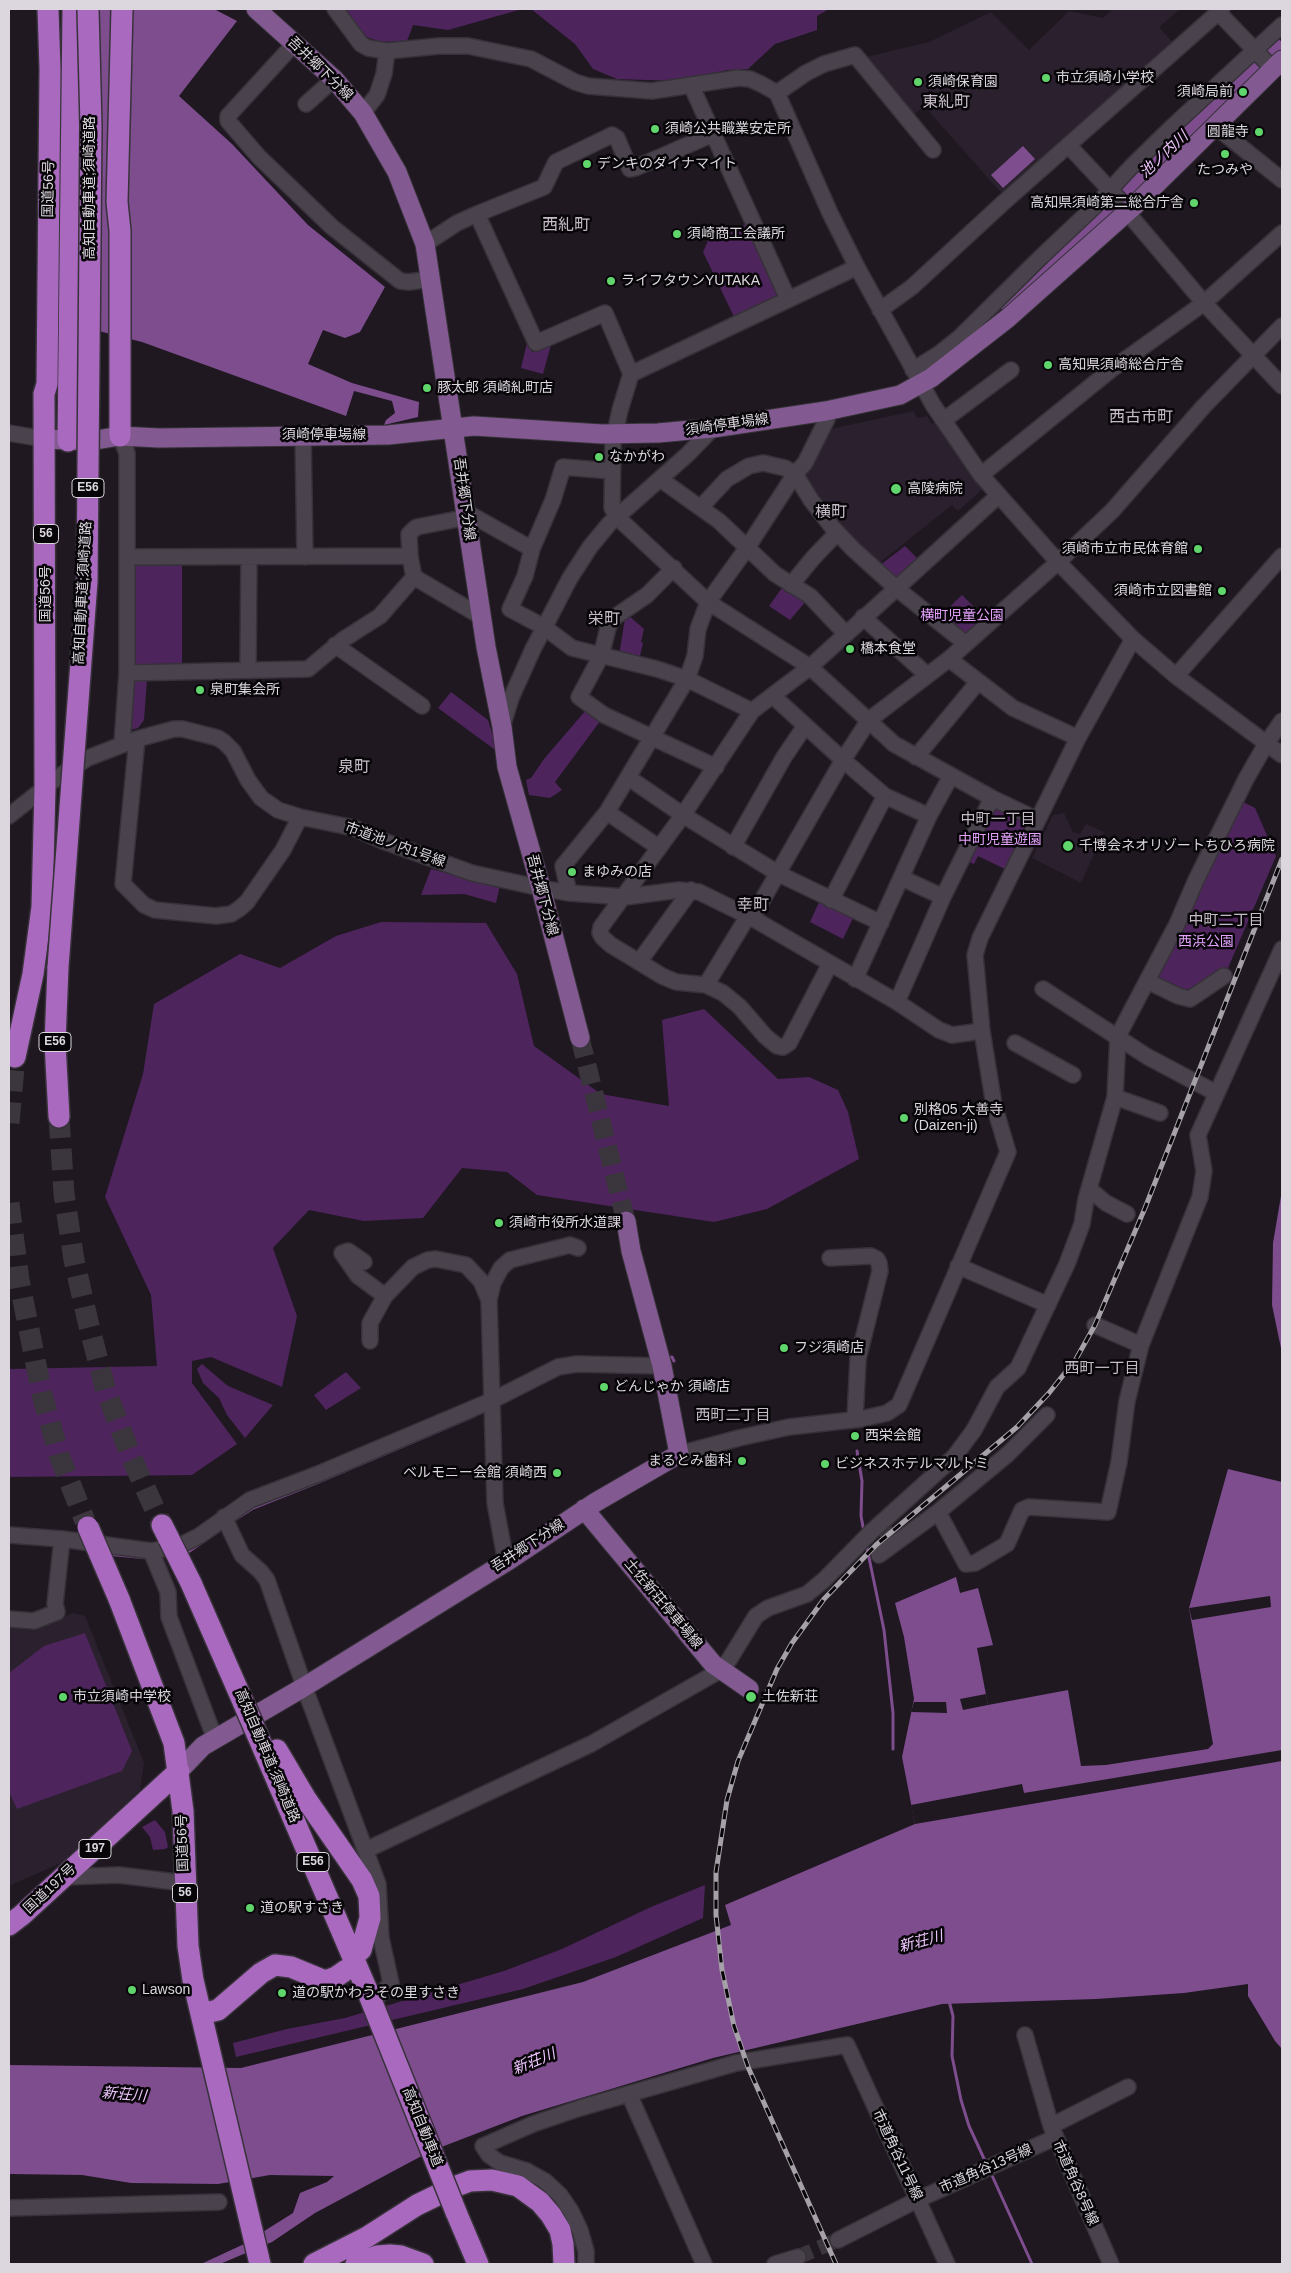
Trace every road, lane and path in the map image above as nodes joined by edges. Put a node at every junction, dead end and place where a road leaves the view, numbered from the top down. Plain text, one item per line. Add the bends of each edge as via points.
1 (48, 9) edge
2 (73, 9) edge
3 (88, 9) edge
4 (122, 9) edge
5 (256, 9) edge
6 (335, 9) edge
7 (1220, 10) edge
8 (1282, 25) edge
9 (294, 44) junction
10 (387, 51) junction
11 (1267, 60) edge
12 (334, 79) junction
13 (691, 85) junction
14 (777, 93) junction
15 (306, 104) dead end
16 (363, 114) junction
17 (1214, 127) junction
18 (713, 134) junction
19 (1068, 145) junction
20 (933, 150) dead end
21 (1282, 180) edge
22 (1120, 202) junction
23 (477, 214) junction
24 (1282, 233) edge
25 (424, 244) junction
26 (857, 266) junction
27 (431, 279) junction
28 (788, 299) junction
29 (1204, 303) junction
30 (880, 310) junction
31 (1282, 326) edge
32 (1253, 356) junction
33 (1011, 370) dead end
34 (631, 374) junction
35 (917, 377) junction
36 (1282, 386) edge
37 (826, 411) junction
38 (944, 420) junction
39 (453, 426) junction
40 (713, 428) junction
41 (614, 433) junction
42 (9, 434) edge
43 (303, 435) junction
44 (120, 436) junction
45 (44, 439) junction
46 (68, 440) junction
47 (611, 471) junction
48 (795, 474) junction
49 (981, 475) junction
50 (660, 479) junction
51 (999, 495) junction
52 (702, 507) junction
53 (467, 516) junction
54 (617, 517) junction
55 (837, 533) junction
56 (747, 548) junction
57 (532, 549) junction
58 (410, 556) junction
59 (1282, 556) edge
60 (128, 557) junction
61 (249, 557) junction
62 (305, 557) junction
63 (1058, 562) junction
64 (674, 568) junction
65 (414, 577) junction
66 (792, 584) junction
67 (896, 588) junction
68 (708, 602) junction
69 (482, 616) junction
70 (863, 617) junction
71 (544, 627) junction
72 (845, 633) junction
73 (1133, 640) junction
74 (965, 644) junction
75 (335, 645) junction
76 (601, 656) junction
77 (950, 659) junction
78 (810, 667) junction
79 (248, 670) junction
80 (127, 673) junction
81 (927, 675) junction
82 (1176, 676) junction
83 (686, 679) junction
84 (978, 682) junction
85 (773, 696) junction
86 (422, 706) dead end
87 (752, 711) junction
88 (869, 720) junction
89 (1282, 722) edge
90 (805, 726) junction
91 (502, 727) junction
92 (653, 737) junction
93 (1078, 738) junction
94 (130, 741) junction
95 (1266, 744) junction
96 (1282, 755) edge
97 (916, 757) junction
98 (843, 760) junction
99 (716, 767) junction
100 (951, 776) junction
101 (629, 778) junction
102 (46, 788) junction
103 (885, 796) junction
104 (992, 798) junction
105 (607, 812) junction
106 (683, 815) junction
107 (9, 816) edge
108 (929, 816) junction
109 (300, 817) junction
110 (1038, 820) junction
111 (658, 847) junction
112 (732, 847) junction
113 (779, 874) junction
114 (902, 878) junction
115 (541, 888) junction
116 (692, 890) junction
117 (569, 893) junction
118 (625, 897) junction
119 (943, 897) junction
120 (831, 900) junction
121 (750, 917) junction
122 (881, 923) junction
123 (1282, 949) edge
124 (639, 962) junction
125 (830, 964) junction
126 (1224, 976) dead end
127 (855, 979) junction
128 (1147, 981) junction
129 (706, 985) junction
130 (1043, 989) dead end
131 (897, 1002) junction
132 (982, 1031) junction
133 (1118, 1036) junction
134 (580, 1038) tunnel mouth
135 (1016, 1043) dead end
136 (15, 1056) tunnel mouth
137 (1073, 1075) dead end
138 (1216, 1093) junction
139 (1115, 1097) junction
140 (1160, 1113) dead end
141 (59, 1117) tunnel mouth
142 (1090, 1189) junction
143 (1127, 1214) dead end
144 (626, 1222) tunnel mouth
145 (578, 1248) dead end
146 (830, 1258) dead end
147 (364, 1262) dead end
148 (958, 1266) junction
149 (385, 1296) junction
150 (489, 1300) junction
151 (1048, 1305) junction
152 (1095, 1325) dead end
153 (370, 1341) dead end
154 (1141, 1345) junction
155 (662, 1366) junction
156 (493, 1400) junction
157 (1047, 1415) dead end
158 (855, 1420) junction
159 (679, 1454) junction
160 (584, 1509) junction
161 (938, 1512) junction
162 (224, 1517) junction
163 (87, 1524) tunnel mouth
164 (165, 1532) tunnel mouth
165 (884, 1534) junction
166 (9, 1535) edge
167 (62, 1538) junction
168 (151, 1551) junction
169 (880, 1555) dead end
170 (506, 1562) junction
171 (9, 1619) edge
172 (721, 1670) junction
173 (304, 1687) junction
174 (750, 1689) dead end
175 (261, 1731) junction
176 (215, 1739) junction
177 (179, 1771) junction
178 (183, 1826) junction
179 (118, 1828) junction
180 (366, 1850) junction
181 (64, 1877) junction
182 (184, 1883) junction
183 (9, 1925) edge
184 (361, 1950) dead end
185 (346, 1970) dead end
186 (374, 1992) junction
187 (201, 2014) junction
188 (1025, 2035) dead end
189 (1128, 2087) dead end
190 (629, 2094) junction
191 (1052, 2132) junction
192 (918, 2200) junction
193 (218, 2202) dead end
194 (9, 2208) edge
195 (838, 2240) tunnel mouth
196 (258, 2258) edge
197 (798, 2258) tunnel mouth
198 (314, 2264) edge
199 (356, 2264) edge
200 (423, 2264) edge
201 (478, 2264) edge
202 (564, 2264) edge
203 (586, 2264) edge
204 (704, 2264) edge
205 (775, 2264) edge
206 (947, 2264) edge
207 (1111, 2264) edge

1 - 45 highway, 国道56号 / 56 via 50,98
2 - 46 highway
3 - 141 highway, 高知自動車道;須崎道路 / E56, bridge via 91,136 87,582 58,967 55,1043
4 - 44 highway via 117,202 120,231
5 - 9 main road, 吾井郷下分線
6 - 10 street via 361,44
7 - 11 street
7 - 19 street
8 - 11 street
9 - 12 main road, 吾井郷下分線
9 - 27 street via 228,116 228,121 259,157 332,227 400,281
10 - 13 street via 468,46 531,58 588,86 652,92
10 - 16 street via 377,95
11 - 17 main road, 須崎停車場線
11 - 22 street via 1172,127
12 - 15 street
12 - 16 main road, 吾井郷下分線
13 - 14 street via 744,79
13 - 18 street
14 - 20 street via 806,73 855,54
14 - 26 street
16 - 25 main road, 吾井郷下分線 via 397,172
17 - 21 street
17 - 22 main road, 須崎停車場線
18 - 23 street via 630,169 617,138 612,135 556,162 544,187
18 - 28 street
19 - 22 street
19 - 30 street via 912,287
22 - 29 street
22 - 35 street
22 - 35 main road, 須崎停車場線 via 1008,318
23 - 25 street
23 - 34 street via 536,343 604,313
24 - 29 street
25 - 27 main road, 吾井郷下分線
26 - 28 street
26 - 30 street
27 - 39 main road, 吾井郷下分線
28 - 34 street
29 - 32 street
29 - 49 street via 1112,369
30 - 35 street
31 - 32 street
32 - 36 street
32 - 63 street via 1204,406 1112,511
33 - 38 street
34 - 41 street
35 - 37 main road, 須崎停車場線 via 886,399
35 - 38 street
37 - 40 main road, 須崎停車場線
37 - 48 street via 827,418 818,439
38 - 49 street
39 - 41 main road, 須崎停車場線
39 - 43 main road, 須崎停車場線 via 388,435
39 - 53 main road, 吾井郷下分線
40 - 41 main road, 須崎停車場線
40 - 50 street
41 - 47 street
42 - 45 street
43 - 44 main road, 須崎停車場線
43 - 62 street
44 - 46 main road, 須崎停車場線 via 90,441
44 - 60 street via 127,453
45 - 46 main road, 須崎停車場線
45 - 102 highway, 国道56号 / 56
47 - 54 street via 612,508
47 - 57 street via 563,467
48 - 52 street via 776,465 749,466 728,479
48 - 55 street
48 - 56 street
49 - 51 street
50 - 52 street
50 - 54 street
51 - 63 street
51 - 67 street
52 - 56 street
53 - 57 street
53 - 58 street via 417,527 410,534
53 - 69 main road, 吾井郷下分線
54 - 64 street
54 - 71 street via 590,547
55 - 66 street
55 - 67 street
56 - 66 street
56 - 68 street
57 - 71 street via 525,576 510,609
58 - 62 street
58 - 65 street
59 - 82 street
60 - 61 street
60 - 80 street
61 - 62 street
61 - 79 street
63 - 73 street
63 - 74 street
64 - 68 street
64 - 76 street via 647,595 612,619
65 - 69 street
65 - 75 street via 380,616
66 - 72 street via 810,596
67 - 70 street
67 - 74 street
68 - 78 street
68 - 83 street
69 - 91 main road, 吾井郷下分線
70 - 72 street
70 - 81 street
71 - 76 street via 572,648
71 - 91 street via 511,698
72 - 78 street
73 - 82 street
73 - 93 street
74 - 77 street
75 - 79 street via 306,670
75 - 86 street
76 - 83 street
76 - 92 street via 579,697 604,714
77 - 81 street
77 - 84 street
78 - 85 street
78 - 88 street
79 - 80 street
80 - 94 street
81 - 88 street
82 - 95 street
83 - 87 street
83 - 92 street
84 - 93 street via 1013,708
84 - 97 street
85 - 87 street
85 - 90 street
87 - 99 street
88 - 97 street via 894,744
88 - 98 street
89 - 95 street
90 - 98 street
90 - 112 street
91 - 115 main road, 吾井郷下分線 via 507,767
92 - 99 street
92 - 101 street
93 - 110 street
94 - 102 street, 市道池ノ内1号線 via 88,758
94 - 109 street, 市道池ノ内1号線 via 174,728 218,738 233,751 261,798 278,810
94 - 109 street via 123,884 144,905 155,910 216,916 239,909 283,850
95 - 96 street
95 - 128 street
97 - 100 street
98 - 103 street
98 - 113 street
99 - 106 street
100 - 104 street
100 - 108 street
101 - 105 street
101 - 106 street
102 - 107 street, 市道池ノ内1号線
102 - 136 highway, 国道56号 / 56 via 42,907 33,974
103 - 108 street
103 - 120 street
104 - 110 street
104 - 119 street
105 - 111 street
105 - 117 street via 563,866
106 - 111 street
106 - 112 street
108 - 114 street
109 - 115 street, 市道池ノ内1号線 via 354,828 472,873
110 - 132 street via 974,955
111 - 118 street
112 - 113 street
113 - 120 street
113 - 121 street
114 - 119 street
114 - 122 street
115 - 117 street, 市道池ノ内1号線
115 - 134 main road, 吾井郷下分線
116 - 118 street, 市道池ノ内1号線
116 - 121 street
116 - 124 street
117 - 118 street, 市道池ノ内1号線
118 - 124 street via 601,927 600,933 611,945
119 - 131 street
120 - 122 street
121 - 125 street
121 - 129 street
122 - 127 street
123 - 138 street
124 - 129 street via 676,982
125 - 127 street
125 - 129 street via 789,1043 783,1047 765,1036 723,993
126 - 128 street via 1190,999
127 - 131 street
128 - 133 street
130 - 133 street
131 - 132 street via 952,1035
132 - 148 street via 994,1104 1008,1152
133 - 138 street via 1148,1057
133 - 139 street
135 - 137 street
138 - 154 street via 1198,1135 1204,1171 1200,1198
139 - 140 street
139 - 142 street
142 - 143 street via 1106,1203
142 - 151 street via 1082,1224
144 - 155 main road
145 - 150 street via 570,1245 505,1263 493,1283
146 - 158 street via 871,1256 879,1263 880,1271 858,1359
147 - 149 street via 348,1251 342,1253 358,1276
148 - 151 street
148 - 158 street via 899,1405 887,1413
149 - 150 street via 413,1267 436,1259 466,1265 481,1280
149 - 153 street via 370,1323
150 - 156 street
151 - 165 street via 1018,1368 996,1387 974,1430 954,1458
152 - 154 street
154 - 161 street via 1127,1401 1108,1512 1028,1507 1022,1510 1007,1544 975,1563 966,1564
155 - 156 street via 567,1365
155 - 159 main road
156 - 162 street via 265,1493
156 - 170 street via 495,1503
157 - 161 street via 1008,1454
158 - 159 street via 789,1427
159 - 160 main road, 吾井郷下分線
160 - 170 main road, 吾井郷下分線
160 - 172 main road, 土佐新荘停車場線
161 - 165 street
162 - 168 street via 180,1546
162 - 173 street via 242,1555 267,1580
163 - 177 highway, 国道56号 / 56, bridge via 168,1725
164 - 175 highway, bridge
165 - 169 street
165 - 172 street via 860,1543 807,1594 768,1608 756,1616
166 - 167 street
167 - 168 street
167 - 171 street via 55,1604 57,1612 34,1621
168 - 176 street via 168,1592 169,1617
170 - 173 main road, 吾井郷下分線
172 - 174 main road, 土佐新荘停車場線
172 - 180 street via 591,1744
173 - 176 main road, 吾井郷下分線
173 - 180 street
175 - 184 highway via 365,1888 370,1918
175 - 186 highway, 高知自動車道;須崎道路 / E56
176 - 177 main road, 吾井郷下分線
177 - 178 highway, 国道56号 / 56
177 - 179 highway, 国道197号 / 197
178 - 179 highway via 170,1807 157,1805 144,1809
178 - 182 highway, 国道56号 / 56
179 - 181 highway, 国道197号 / 197
180 - 186 street via 378,1884 381,1938 391,1983
181 - 182 street via 119,1875
181 - 183 highway, 国道197号 / 197
182 - 187 highway, 国道56号 / 56 via 189,1955
185 - 187 highway via 325,1981 291,1967 275,1965 218,2010
186 - 201 highway, 高知自動車道 / E56, bridge
187 - 196 highway, 国道56号 / 56
188 - 191 street
189 - 191 street, 市道角谷8号線
190 - 192 street, 市道角谷11号線 via 736,2063 847,2045
190 - 203 street via 533,2124 483,2146 500,2163 527,2171 560,2195 580,2230
190 - 204 street
191 - 192 street, 市道角谷13号線
191 - 207 street, 市道角谷8号線
192 - 195 street, 市道角谷13号線
192 - 206 street, 市道角谷11号線
193 - 194 street
197 - 205 street
198 - 202 highway via 447,2190 470,2181 492,2180 518,2186 545,2208 560,2230
199 - 200 highway via 390,2255

